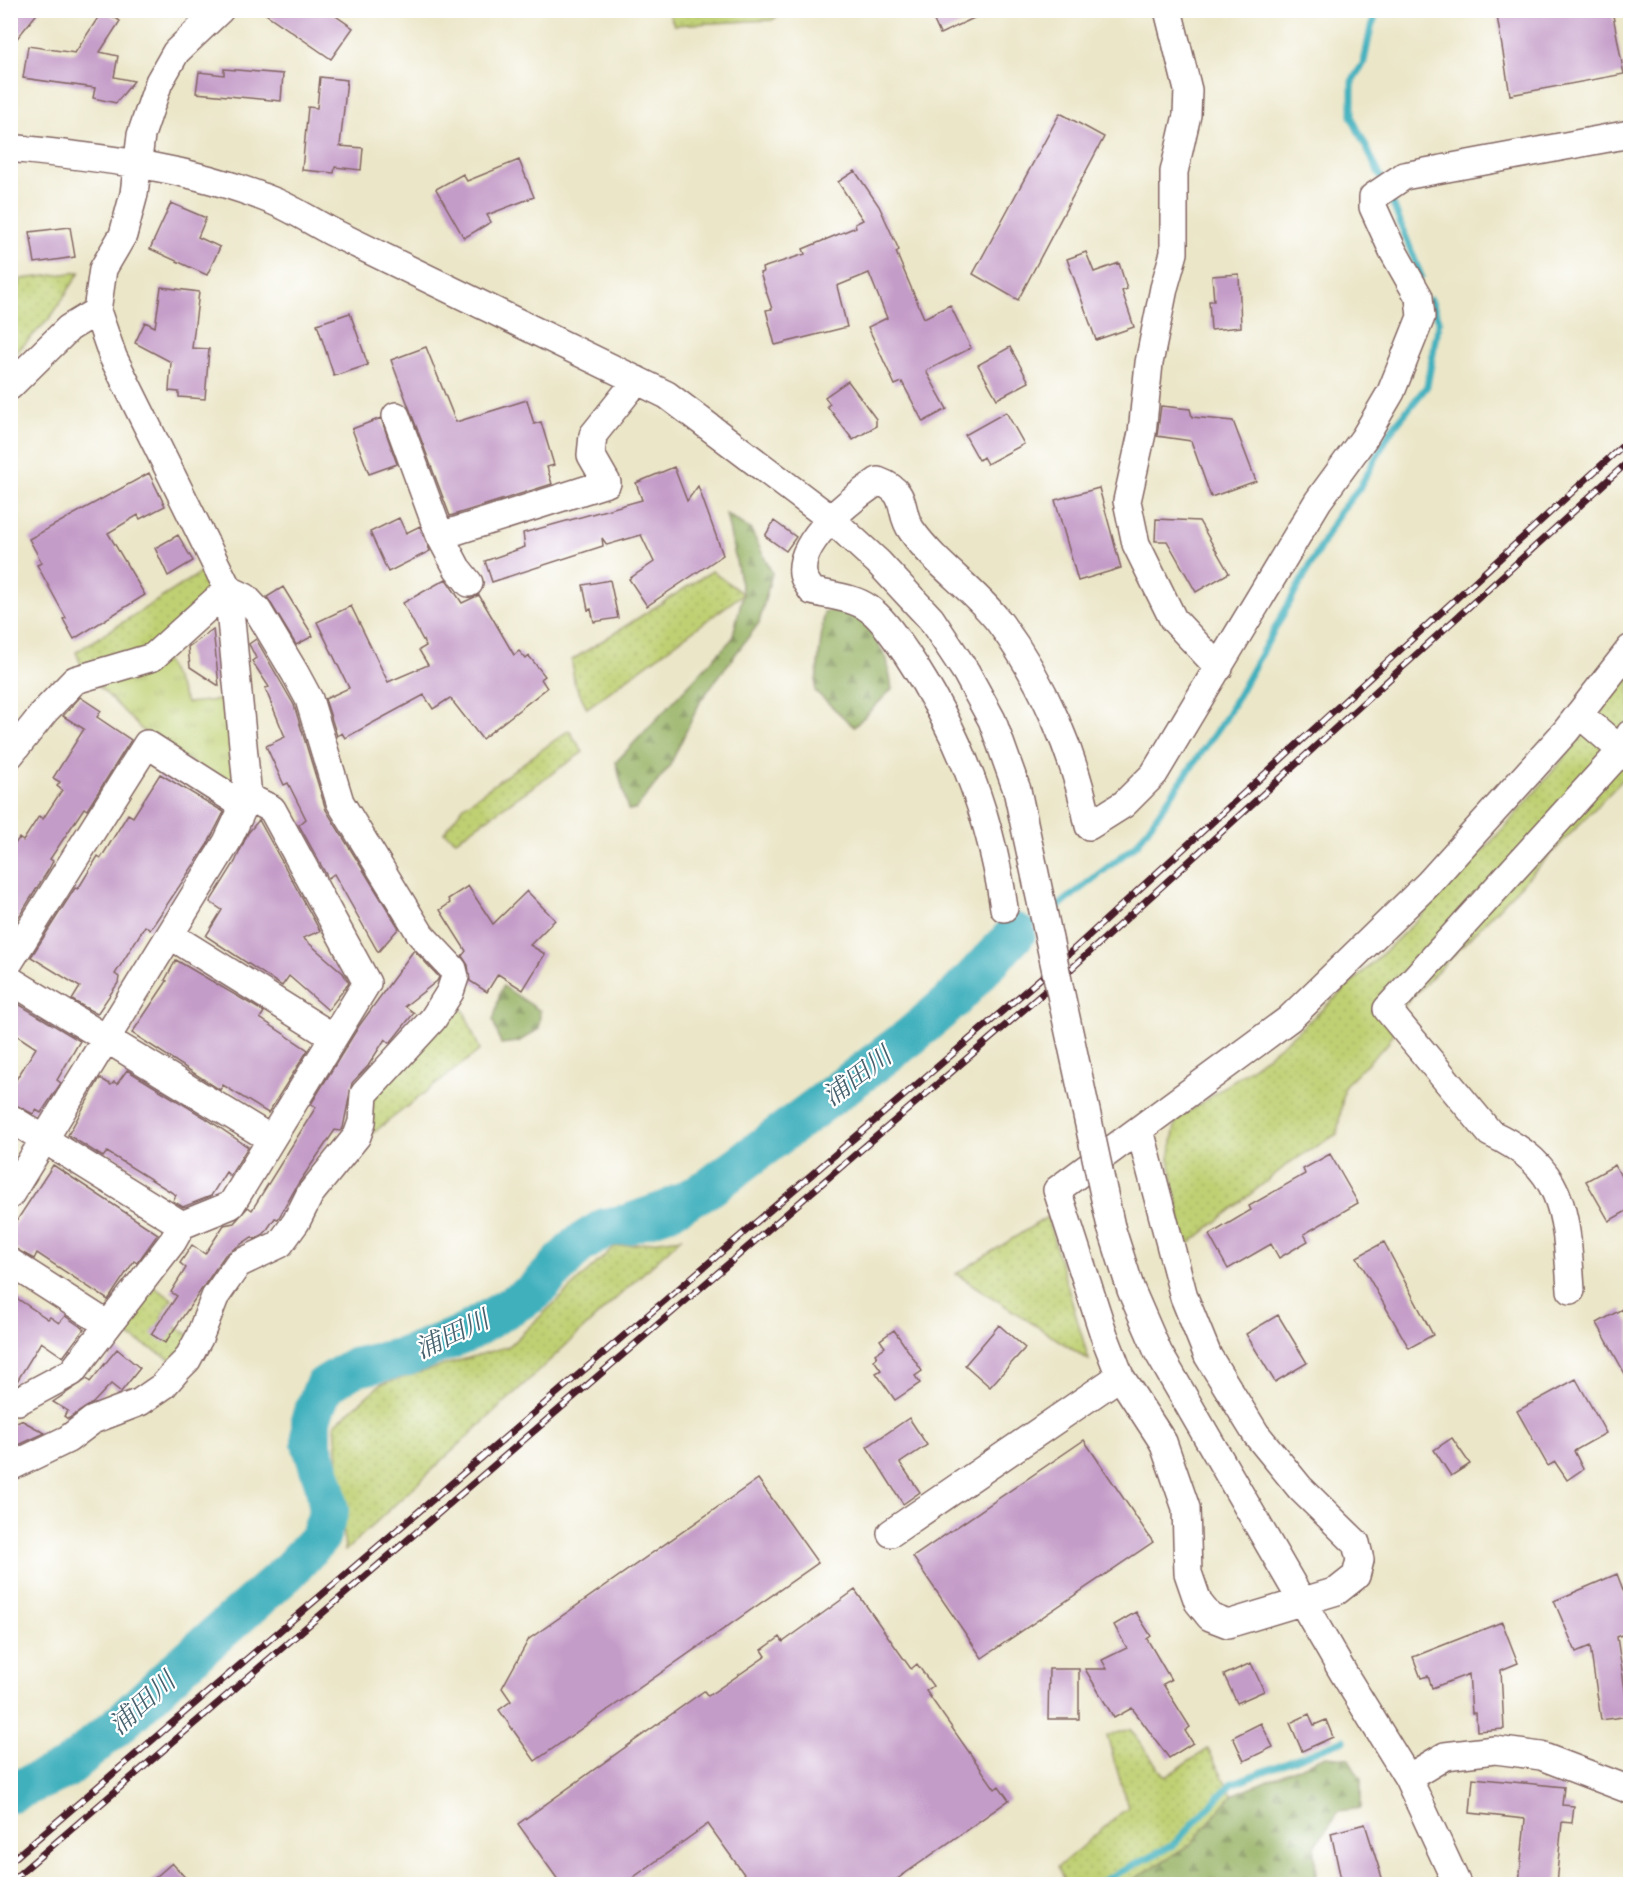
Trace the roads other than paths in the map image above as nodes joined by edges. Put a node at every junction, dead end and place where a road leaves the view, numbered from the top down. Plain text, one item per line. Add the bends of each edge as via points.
1 (220, 10) edge
2 (1168, 10) edge
3 (1630, 134) edge
4 (10, 148) edge
5 (137, 162) junction
6 (98, 311) junction
7 (637, 380) junction
8 (10, 386) edge
9 (396, 416) dead end
10 (831, 519) junction
11 (440, 536) junction
12 (469, 583) dead end
13 (228, 589) junction
14 (1630, 649) edge
15 (1220, 669) junction
16 (1579, 714) junction
17 (1627, 748) edge
18 (10, 755) edge
19 (246, 801) junction
20 (1004, 908) dead end
21 (170, 935) junction
22 (10, 961) edge
23 (10, 980) edge
24 (333, 1037) junction
25 (107, 1039) junction
26 (10, 1118) edge
27 (1140, 1130) junction
28 (45, 1139) junction
29 (271, 1139) junction
30 (10, 1195) edge
31 (182, 1225) junction
32 (10, 1262) edge
33 (1571, 1290) dead end
34 (108, 1324) junction
35 (1120, 1376) junction
36 (10, 1397) edge
37 (10, 1467) edge
38 (891, 1533) dead end
39 (1302, 1603) junction
40 (1408, 1778) junction
41 (1630, 1790) edge
42 (1457, 1884) edge

1 - 5 street via 176,52 159,82 141,135
2 - 15 street via 1188,90 1187,115 1174,172 1174,253 1149,363 1142,433 1127,501 1136,544 1173,619
3 - 15 street via 1404,176 1373,196 1393,251 1419,297 1421,317 1391,392 1364,438 1318,501
4 - 5 street
5 - 6 street via 134,194 123,235 103,269
5 - 7 street via 205,177 275,201
6 - 8 street via 69,328
6 - 13 street via 113,357
7 - 10 street via 667,395
7 - 11 street via 593,435 591,455 607,483
9 - 11 street
10 - 15 street via 878,481 891,486 904,504 910,529 999,622 1032,673 1080,784 1089,826 1124,804 1154,774
10 - 20 street via 805,555 803,576 812,591 870,608 898,640 929,687 975,786
10 - 39 street, bridge via 931,619 992,720 1017,790 1111,1227 1131,1290 1158,1352
11 - 12 street
13 - 18 street via 153,657 75,680
13 - 19 street
13 - 37 street via 245,597 258,611 295,673 309,699 340,802 421,935 453,969 455,977 433,1019 364,1094 357,1136 310,1194 296,1222 279,1244 238,1264 215,1297 199,1338 163,1386 140,1402 93,1420 59,1444
14 - 16 street
16 - 17 street
16 - 27 street via 1428,884 1289,1019
17 - 33 street via 1387,1009 1490,1132 1534,1158 1556,1189 1568,1240
19 - 21 street via 227,842
19 - 22 street via 147,744
19 - 24 street via 272,808 367,983
21 - 24 street
21 - 25 street
23 - 25 street
24 - 29 street
25 - 28 street
25 - 29 street
26 - 28 street
27 - 35 street via 1057,1190
27 - 39 street via 1184,1297 1208,1356 1256,1434 1300,1488 1356,1543 1360,1560 1356,1576 1337,1592
28 - 30 street
28 - 31 street
29 - 31 street via 231,1205
31 - 34 street
32 - 34 street
34 - 36 street via 72,1372 18,1401
35 - 38 street
35 - 39 street via 1162,1442 1186,1508 1188,1573 1198,1602 1210,1617 1228,1624
39 - 40 street
40 - 41 street via 1445,1756 1495,1750 1541,1756
40 - 42 street

